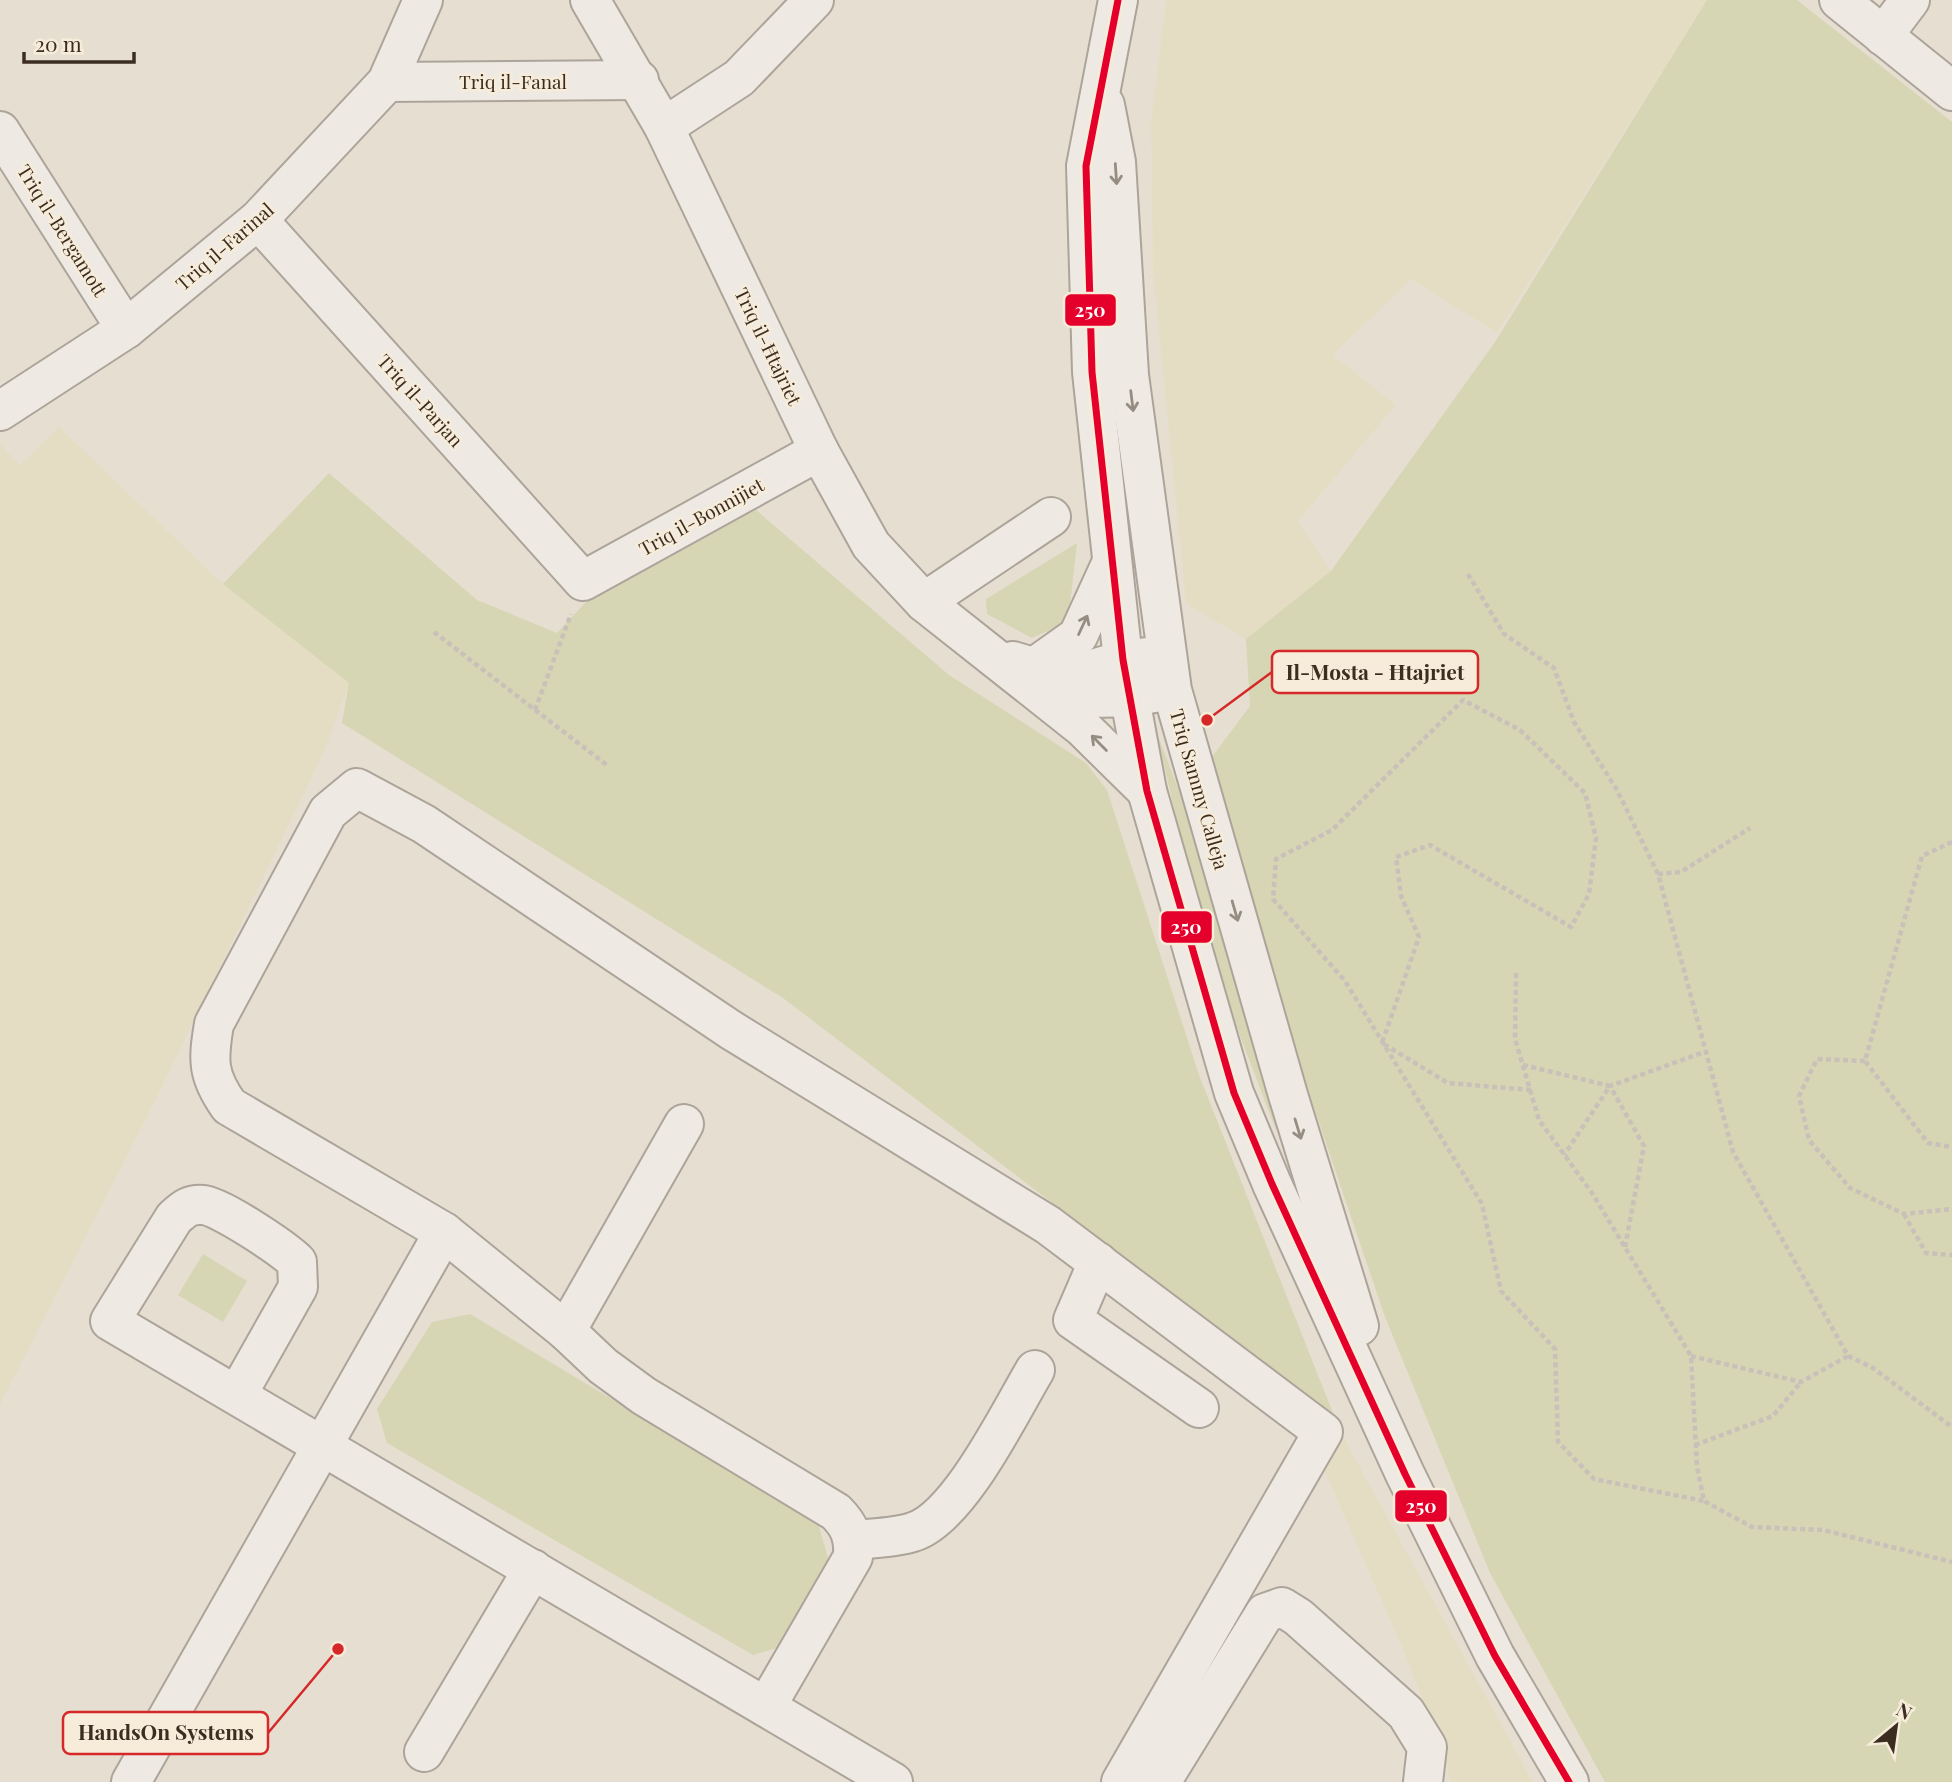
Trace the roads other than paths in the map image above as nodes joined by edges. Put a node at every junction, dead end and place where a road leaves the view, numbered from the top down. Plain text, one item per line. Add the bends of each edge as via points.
1 (423, 0) edge
2 (590, 0) edge
3 (814, 0) edge
4 (1118, 0) edge
5 (1839, 0) edge
6 (1910, 0) edge
7 (1883, 36) junction
8 (639, 80) junction
9 (387, 82) junction
10 (1101, 83) junction
11 (1952, 91) edge
12 (664, 127) junction
13 (0, 131) edge
14 (258, 220) junction
15 (126, 329) junction
16 (0, 411) edge
17 (819, 451) junction
18 (1051, 516) dead end
19 (1111, 564) junction
20 (583, 581) joint
21 (924, 602) junction
22 (1123, 660) junction
23 (1174, 666) junction
24 (1034, 678) junction
25 (1129, 697) junction
26 (1147, 791) junction
27 (684, 1124) dead end
28 (444, 1232) junction
29 (1098, 1262) junction
30 (566, 1331) junction
31 (1035, 1370) dead end
32 (237, 1395) junction
33 (1199, 1408) dead end
34 (321, 1444) junction
35 (1405, 1474) junction
36 (854, 1540) junction
37 (534, 1569) junction
38 (766, 1707) junction
39 (424, 1752) dead end
40 (131, 1782) edge
41 (893, 1782) edge
42 (1121, 1782) edge
43 (1161, 1782) edge
44 (1423, 1782) edge
45 (1569, 1782) edge

1 - 9 street, Triq il-Farinal
2 - 8 street, Triq il-Ħtajriet
3 - 12 street via 739,78
4 - 10 street, Triq Sammy Calleja
5 - 7 street
6 - 7 street
7 - 11 street
8 - 9 street, Triq il-Fanal
8 - 12 street, Triq il-Ħtajriet
9 - 14 street, Triq il-Farinal
10 - 19 street, Triq Sammy Calleja via 1086,166 1092,372
10 -> 23 street, Triq Sammy Calleja via 1116,162 1129,375
12 - 17 street, Triq il-Ħtajriet
13 - 15 street, Triq il-Bergamott
14 - 15 street, Triq il-Farinal
14 - 20 street, Triq il-Parjan
15 - 16 street, Triq il-Farinal
17 - 20 street, Triq il-Bonnijiet
17 - 21 street, Triq il-Ħtajriet via 871,545
18 - 21 street
19 - 22 street, Triq Sammy Calleja
24 -> 19 street via 1079,636
21 - 24 street, Triq il-Ħtajriet via 994,656
22 - 23 street, Triq il-Ħtajriet
22 - 24 street, Triq il-Ħtajriet via 1066,677
22 - 25 street, Triq Sammy Calleja
23 - 25 street, Triq il-Ħtajriet
23 -> 35 street, Triq Sammy Calleja via 1288,1095
24 - 25 street, Triq il-Ħtajriet via 1069,698
26 -> 24 street, Triq il-Ħtajriet
25 - 26 street, Triq Sammy Calleja
26 - 35 street, Triq Sammy Calleja via 1234,1093
27 - 30 street
28 - 29 street via 229,1106 214,1085 208,1058 214,1024 328,812 357,788 424,824 624,961 1048,1225
28 - 30 street
28 - 34 street
29 - 33 street via 1073,1320
29 - 42 street via 1323,1432
30 - 36 street via 644,1396 836,1512 848,1524
31 - 36 street via 939,1519 914,1532
32 - 32 street via 298,1287 297,1262 219,1212 205,1205 187,1206 174,1218 110,1321
32 - 34 street
34 - 37 street
34 - 40 street
35 - 45 street, Triq Sammy Calleja via 1495,1656
36 - 38 street via 853,1557
37 - 38 street
37 - 39 street
38 - 41 street
43 - 44 street via 1265,1613 1282,1607 1298,1616 1406,1713 1427,1747

